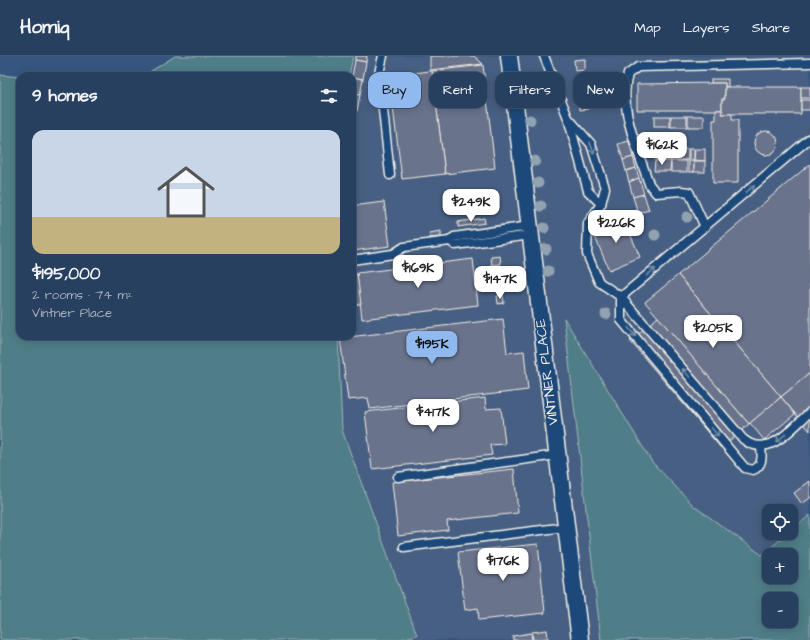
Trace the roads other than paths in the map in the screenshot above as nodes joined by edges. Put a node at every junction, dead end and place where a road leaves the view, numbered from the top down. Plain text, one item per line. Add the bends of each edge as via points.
1 (383, 56) edge
2 (509, 56) edge
3 (544, 56) edge
4 (810, 63) edge
5 (568, 118) junction
6 (810, 138) edge
7 (390, 175) dead end
8 (601, 204) junction
9 (705, 227) junction
10 (530, 231) junction
11 (356, 259) edge
12 (621, 297) junction
13 (810, 412) edge
14 (760, 447) junction
15 (557, 455) junction
16 (398, 477) dead end
17 (566, 527) junction
18 (404, 547) dead end
19 (580, 640) edge

1 - 7 lane via 379,73
2 - 10 street, VINTNER PLACE
3 - 5 lane
4 - 9 lane via 638,67 628,74 625,110 648,184 656,193 689,192
5 - 8 lane via 588,191
5 -> 8 lane via 591,144 605,188
9 -> 6 lane
8 - 12 lane via 588,222 587,254 600,282
12 -> 9 lane
10 - 11 lane via 455,245 450,241 404,247 393,254
10 - 15 street, VINTNER PLACE
14 -> 12 lane via 750,445 743,439
12 -> 14 lane via 621,320 744,468 753,470 759,466
13 -> 14 lane via 775,443
15 - 16 lane
15 - 17 street, VINTNER PLACE
17 - 18 lane
17 - 19 street, VINTNER PLACE

